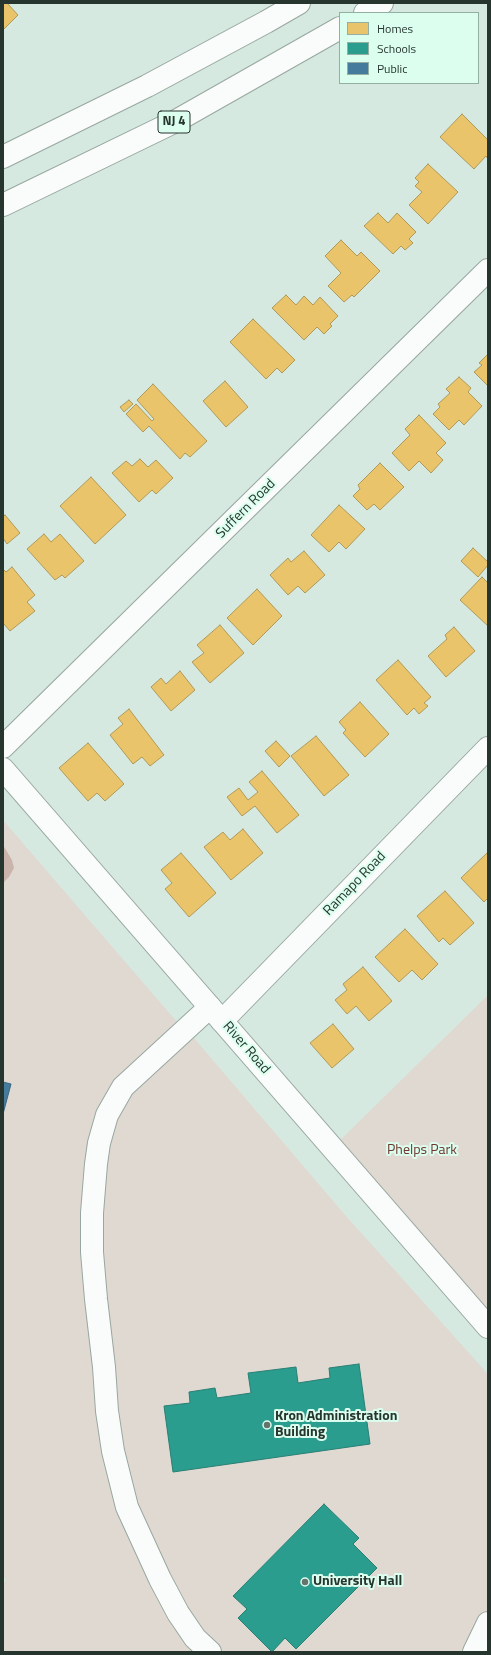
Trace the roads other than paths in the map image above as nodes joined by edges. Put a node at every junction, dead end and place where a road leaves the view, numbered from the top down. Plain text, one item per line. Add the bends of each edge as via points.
1 (299, 3) edge
2 (382, 3) edge
3 (367, 12) edge
4 (339, 29) edge
5 (3, 157) edge
6 (3, 204) edge
7 (488, 270) edge
8 (3, 747) edge
9 (488, 748) edge
10 (3, 769) edge
11 (216, 1014) junction
12 (488, 1327) edge
13 (488, 1623) edge
14 (210, 1652) edge
15 (474, 1652) edge

1 - 5 main road via 147,86
2 - 3 main road
4 - 6 main road, NJ 4 via 176,121
7 - 8 main road, Suffern Road
9 - 11 main road, Ramapo Road
10 - 11 main road, River Road
11 - 12 main road, River Road
11 - 14 main road, Ramapo Road via 123,1087 108,1114 99,1143 92,1213 95,1293 107,1411 113,1451 127,1507 178,1613
13 - 15 main road

